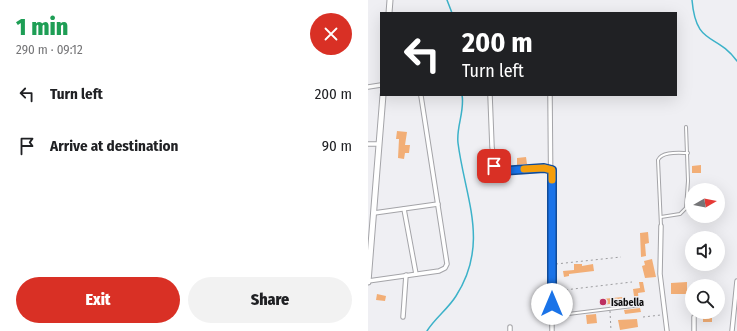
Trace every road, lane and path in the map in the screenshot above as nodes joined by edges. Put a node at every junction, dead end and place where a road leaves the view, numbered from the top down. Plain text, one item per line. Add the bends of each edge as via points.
1 (390, 0) edge
2 (389, 12) edge
3 (380, 85) edge
4 (368, 87) edge
5 (383, 96) edge
6 (420, 96) dead end
7 (490, 96) edge
8 (550, 96) edge
9 (686, 127) dead end
10 (368, 144) edge
11 (379, 144) junction
12 (688, 153) junction
13 (552, 170) junction
14 (438, 204) junction
15 (404, 209) junction
16 (374, 214) junction
17 (661, 217) junction
18 (661, 226) joint
19 (370, 241) edge
20 (621, 257) dead end
21 (552, 264) junction
22 (416, 274) junction
23 (406, 275) junction
24 (737, 281) edge
25 (368, 282) edge
26 (632, 282) dead end
27 (552, 291) junction
28 (641, 305) dead end
29 (736, 306) edge
30 (610, 309) junction
31 (665, 314) junction
32 (552, 316) junction
33 (403, 317) dead end
34 (643, 317) dead end
35 (694, 319) edge
36 (552, 331) edge
37 (611, 331) edge
38 (667, 331) edge
39 (694, 331) edge
40 (732, 331) edge

1 - 2 street
3 - 4 street
5 - 11 street
6 - 14 street
7 - 13 street via 492,147 496,169
8 - 13 street
9 - 12 lane
10 - 11 street
11 - 16 street
12 - 17 lane via 686,208 680,214
12 - 17 lane via 665,154 659,157 657,164
13 - 21 street
14 - 15 street
14 - 22 street via 446,266 439,271
15 - 16 street
15 - 22 street
16 - 19 street
17 - 18 lane
18 - 31 street via 660,274
19 - 25 street
20 - 21 path
21 - 27 street
22 - 23 street
23 - 25 street
23 - 33 street
24 - 29 street
26 - 27 path
27 - 32 street
28 - 30 lane
29 - 40 street
30 - 32 lane
30 - 37 path
31 - 34 path
31 - 38 street
32 - 36 street
35 - 39 street

